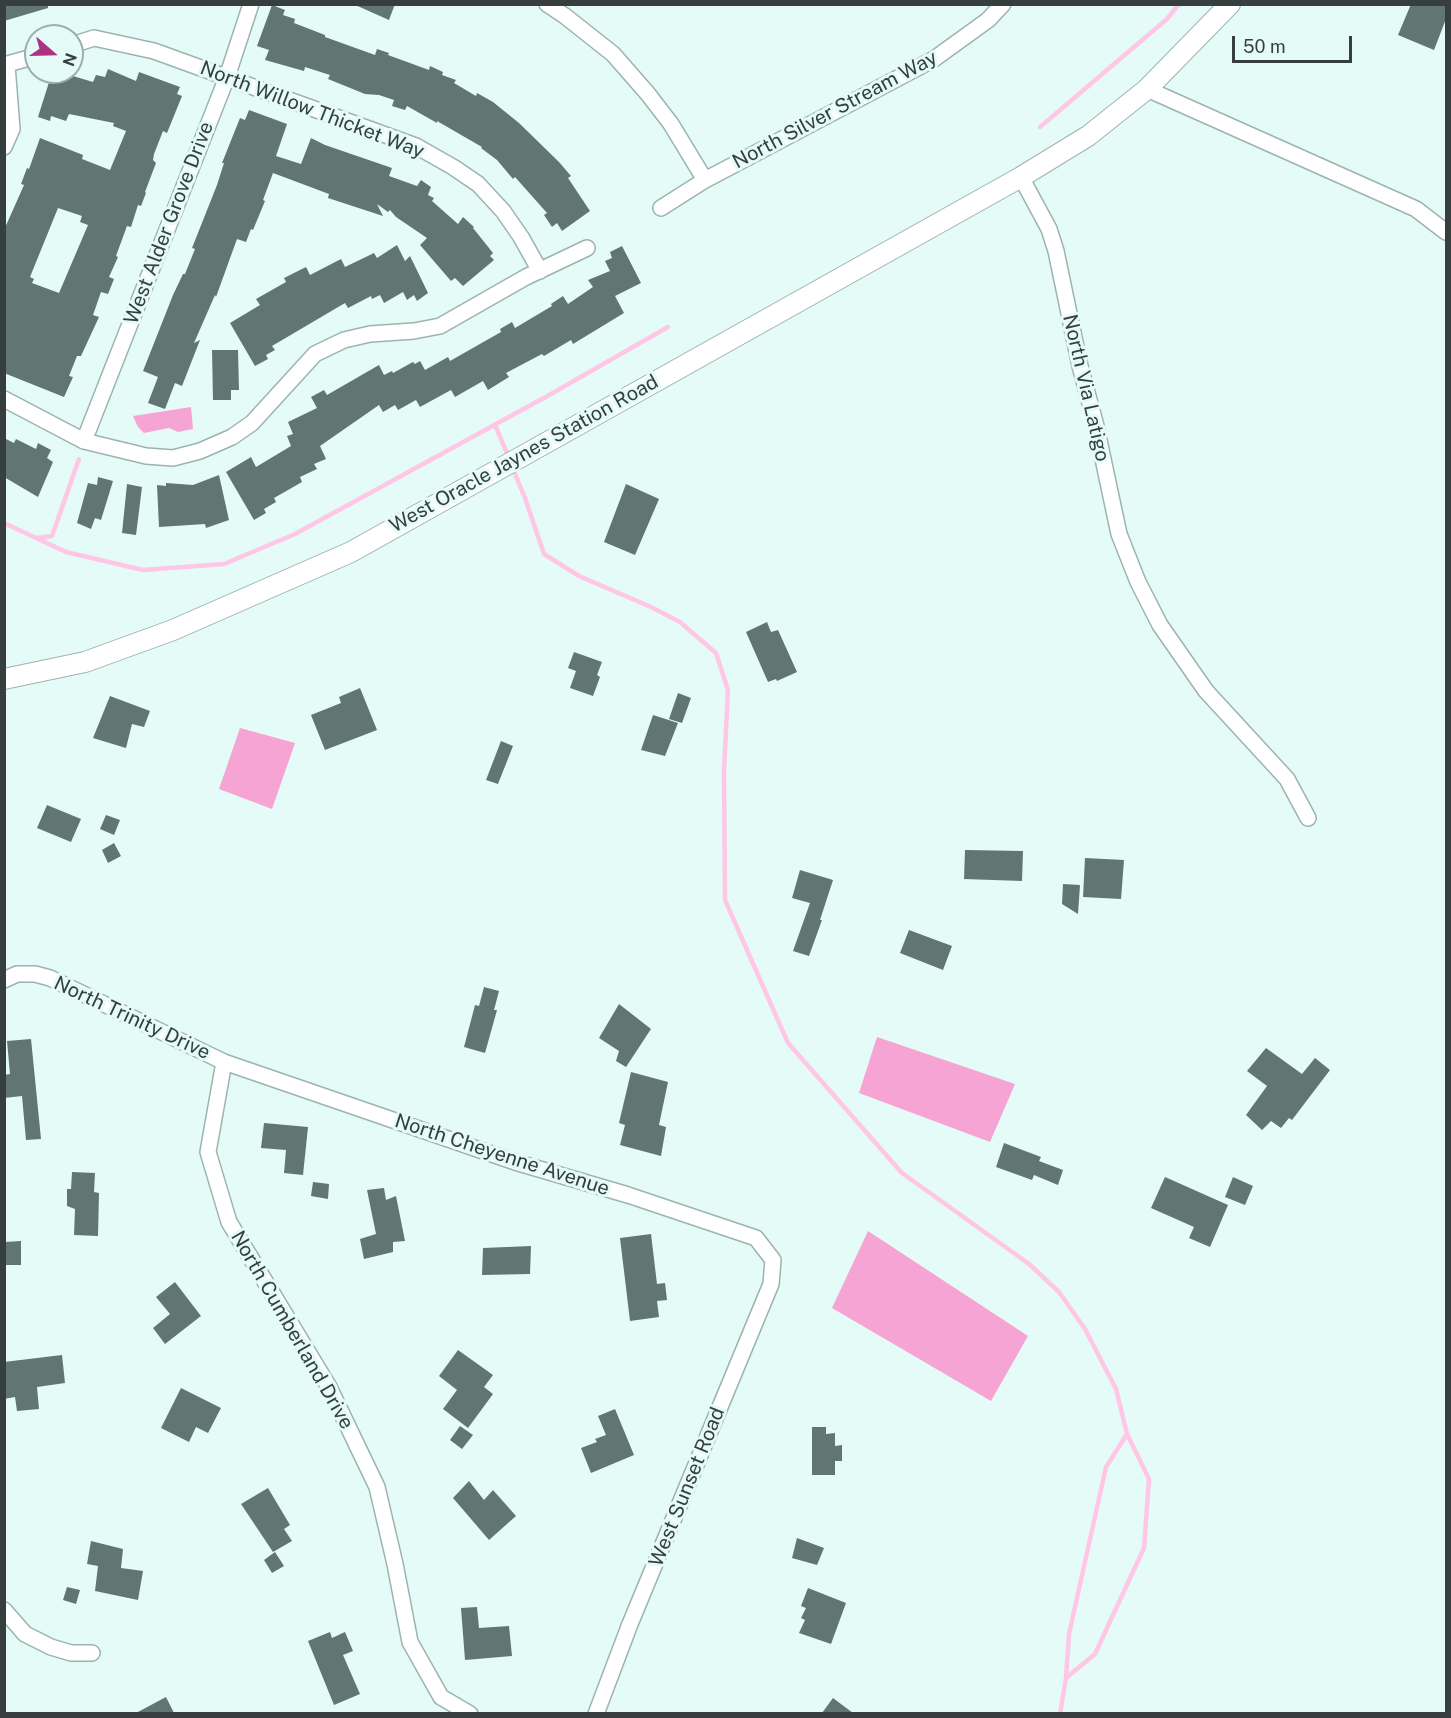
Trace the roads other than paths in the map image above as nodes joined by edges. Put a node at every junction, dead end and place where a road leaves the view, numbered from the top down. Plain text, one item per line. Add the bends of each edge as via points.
1 (251, 4) edge
2 (547, 4) edge
3 (1003, 4) edge
4 (1230, 4) edge
5 (84, 41) edge
6 (24, 60) edge
7 (6, 65) edge
8 (227, 77) junction
9 (1147, 89) junction
10 (4, 147) edge
11 (1021, 177) junction
12 (705, 180) junction
13 (661, 208) dead end
14 (1446, 232) edge
15 (587, 248) dead end
16 (540, 271) junction
17 (4, 399) edge
18 (84, 441) junction
19 (4, 679) edge
20 (1308, 818) dead end
21 (4, 980) edge
22 (224, 1062) junction
23 (773, 1260) joint
24 (4, 1610) edge
25 (92, 1653) dead end
26 (470, 1713) edge
27 (596, 1713) edge

1 - 8 street, West Alder Grove Drive
2 - 12 street via 613,54 671,124
3 - 12 street, North Silver Stream Way via 988,20 934,59
4 - 9 street
5 - 8 street, North Willow Thicket Way via 94,38 154,51
6 - 7 street
7 - 10 street via 12,129
8 - 16 street, North Willow Thicket Way via 416,146 453,167 478,184 503,211
8 - 18 street, West Alder Grove Drive
9 - 11 street via 1088,136
9 - 14 street via 1416,209
11 - 19 street, West Oracle Jaynes Station Road via 351,552 173,630 85,662
11 - 20 street, North Via Latigo via 1049,229 1056,251 1119,534 1138,582 1160,625 1206,691 1287,779
12 - 13 street, North Silver Stream Way
15 - 16 street
16 - 18 street via 440,326 370,334 344,340 315,354 252,423 200,451 173,458 146,456
17 - 18 street
21 - 22 street, North Trinity Drive via 17,974 50,978
22 - 23 street, North Cheyenne Avenue via 515,1162 756,1238
22 - 26 street, North Cumberland Drive via 208,1152 229,1222 329,1387 377,1487 410,1642 441,1697
23 - 27 street, West Sunset Road via 771,1284
24 - 25 street via 25,1634 51,1647 71,1653

